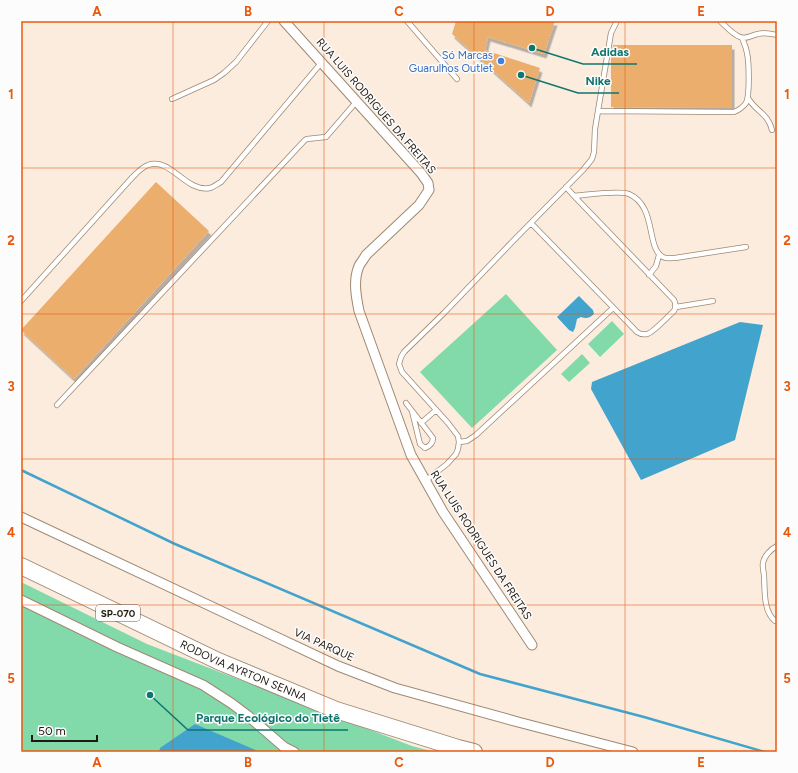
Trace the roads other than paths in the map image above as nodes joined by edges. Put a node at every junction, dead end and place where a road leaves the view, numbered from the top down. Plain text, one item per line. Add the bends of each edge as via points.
1 (268, 21) edge
2 (284, 21) edge
3 (407, 21) edge
4 (617, 21) edge
5 (720, 21) edge
6 (777, 35) edge
7 (742, 38) junction
8 (322, 62) junction
9 (457, 78) dead end
10 (748, 98) junction
11 (172, 99) dead end
12 (357, 101) junction
13 (598, 111) junction
14 (772, 130) dead end
15 (566, 188) junction
16 (574, 196) junction
17 (530, 223) junction
18 (746, 246) dead end
19 (659, 254) junction
20 (649, 275) junction
21 (21, 301) edge
22 (713, 301) dead end
23 (613, 308) junction
24 (676, 308) junction
25 (406, 403) dead end
26 (57, 405) dead end
27 (436, 410) junction
28 (412, 411) junction
29 (422, 423) junction
30 (459, 442) junction
31 (425, 481) junction
32 (21, 517) edge
33 (777, 546) edge
34 (21, 566) edge
35 (21, 600) edge
36 (777, 621) edge
37 (532, 645) dead end
38 (294, 752) edge
39 (474, 752) edge
40 (633, 752) edge

1 - 11 lane via 236,62 224,73
2 - 8 street, RUA LUIS RODRIGUES DA FREITAS
3 - 9 lane
4 - 13 lane via 611,33
5 - 7 lane via 736,36
6 - 7 lane via 764,33
7 - 10 lane via 749,63
8 - 12 street, RUA LUIS RODRIGUES DA FREITAS
8 - 21 lane via 221,182 212,188 203,189 191,185 158,164 142,168
10 - 13 lane via 741,109 734,112
10 - 14 lane via 766,117
12 - 26 lane via 326,137 305,140
12 - 31 street, RUA LUIS RODRIGUES DA FREITAS via 428,183 429,190 420,205 366,255 359,265 355,278 359,311 411,454
13 - 15 lane via 592,159
15 - 16 lane
15 - 17 lane
16 - 19 lane via 620,192 635,198 646,212
16 - 20 lane
17 - 23 lane
17 - 27 lane via 401,357 399,364 402,372
18 - 19 lane via 675,258 665,258
19 - 20 lane via 656,266
20 - 24 lane via 674,300
22 - 24 lane
23 - 24 lane via 637,332 646,335
23 - 30 lane via 476,435 467,441
25 - 28 lane
27 - 29 lane
27 - 30 lane via 458,436
28 - 29 lane
28 - 29 lane via 420,444 425,448 432,444 433,438
30 - 31 lane via 456,454
31 - 37 street, RUA LUIS RODRIGUES DA FREITAS
32 - 40 street, VIA PARQUE via 338,666 395,688
33 - 36 lane via 763,563 768,612 771,618
34 - 39 highway, RODOVIA AYRTON SENNA / SP-070 via 218,661 336,710
35 - 38 street via 203,686 236,707 284,747

